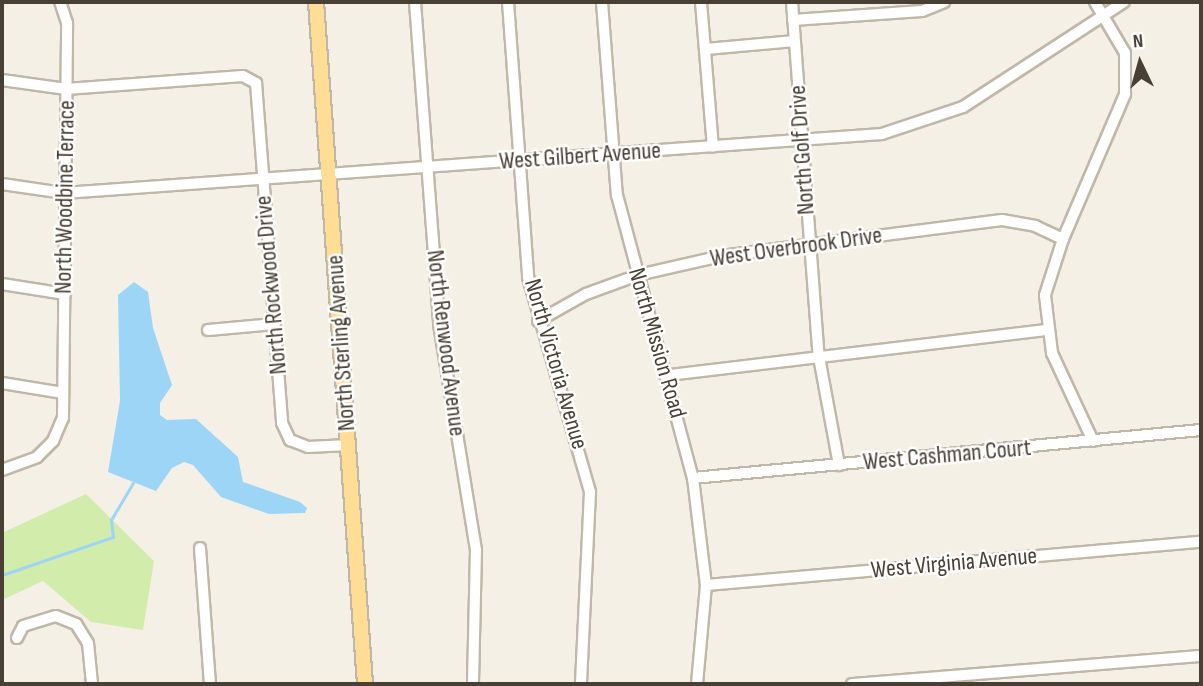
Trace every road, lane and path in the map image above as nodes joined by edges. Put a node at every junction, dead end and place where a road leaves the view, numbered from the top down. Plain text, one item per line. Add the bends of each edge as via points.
1 (60, 2) edge
2 (316, 2) edge
3 (415, 2) edge
4 (508, 2) edge
5 (602, 2) edge
6 (701, 2) edge
7 (792, 2) edge
8 (944, 2) edge
9 (1096, 2) edge
10 (1124, 2) edge
11 (1105, 15) junction
12 (793, 20) junction
13 (795, 41) junction
14 (706, 49) junction
15 (2, 80) edge
16 (66, 89) junction
17 (803, 140) junction
18 (713, 146) junction
19 (613, 154) junction
20 (520, 160) junction
21 (427, 167) junction
22 (329, 174) junction
23 (262, 179) junction
24 (2, 184) edge
25 (65, 193) junction
26 (1063, 239) junction
27 (808, 246) junction
28 (638, 275) junction
29 (2, 284) edge
30 (65, 294) junction
31 (538, 321) junction
32 (275, 324) junction
33 (208, 330) dead end
34 (1047, 330) junction
35 (818, 357) junction
36 (669, 375) junction
37 (2, 383) edge
38 (63, 393) junction
39 (1201, 429) edge
40 (1093, 441) junction
41 (348, 445) junction
42 (839, 465) junction
43 (2, 470) edge
44 (693, 478) junction
45 (1201, 542) edge
46 (200, 548) dead end
47 (706, 584) junction
48 (17, 638) dead end
49 (1201, 656) edge
50 (92, 684) edge
51 (210, 684) edge
52 (365, 684) edge
53 (473, 684) edge
54 (582, 684) edge
55 (696, 684) edge
56 (852, 684) edge

1 - 16 street, North Woodbine Terrace via 66,23
2 - 22 main road, North Sterling Avenue
3 - 21 street, North Renwood Avenue
4 - 20 street, North Victoria Avenue
5 - 19 street, North Mission Road
6 - 14 street
7 - 12 street, North Golf Drive
8 - 12 street via 922,11
9 - 11 street
10 - 11 street, West Gilbert Avenue
11 - 17 street, West Gilbert Avenue via 963,107 882,134
11 - 26 street via 1125,53 1125,94
12 - 13 street, North Golf Drive
13 - 14 street
13 - 17 street, North Golf Drive
14 - 18 street
15 - 16 street
16 - 23 street, North Rockwood Drive via 243,76 256,83
16 - 25 street, North Woodbine Terrace
17 - 18 street, West Gilbert Avenue
17 - 27 street, North Golf Drive
18 - 19 street, West Gilbert Avenue
19 - 20 street, West Gilbert Avenue
19 - 28 street, North Mission Road via 617,195
20 - 21 street, West Gilbert Avenue
20 - 31 street, North Victoria Avenue via 528,277
21 - 22 street, West Gilbert Avenue
21 - 53 street, North Renwood Avenue via 439,324 476,550
22 - 23 street, West Gilbert Avenue
22 - 41 main road, North Sterling Avenue
23 - 25 street, West Gilbert Avenue
23 - 32 street, North Rockwood Drive
24 - 25 street, West Gilbert Avenue
25 - 30 street, North Woodbine Terrace
26 - 27 street, West Overbrook Drive via 1035,226 1002,220
26 - 34 street via 1045,295
27 - 28 street, West Overbrook Drive via 710,258
27 - 35 street, North Golf Drive
28 - 31 street, West Overbrook Drive via 586,295
28 - 36 street, North Mission Road
29 - 30 street
30 - 38 street, North Woodbine Terrace
31 - 54 street, North Victoria Avenue via 580,443 590,492
32 - 33 street
32 - 41 street, North Rockwood Drive via 282,423 290,440 308,447
34 - 35 street
34 - 40 street via 1052,353
35 - 36 street
35 - 42 street, North Golf Drive
36 - 44 street, North Mission Road
37 - 38 street
38 - 43 street, North Woodbine Terrace via 63,418 53,441 37,457
39 - 40 street, West Cashman Court
40 - 42 street, West Cashman Court
41 - 52 main road, North Sterling Avenue
42 - 44 street, West Cashman Court
44 - 47 street, North Mission Road
45 - 47 street, West Virginia Avenue
46 - 51 street
47 - 55 street, North Mission Road
48 - 50 street via 23,626 55,616 76,624 88,643
49 - 56 street

